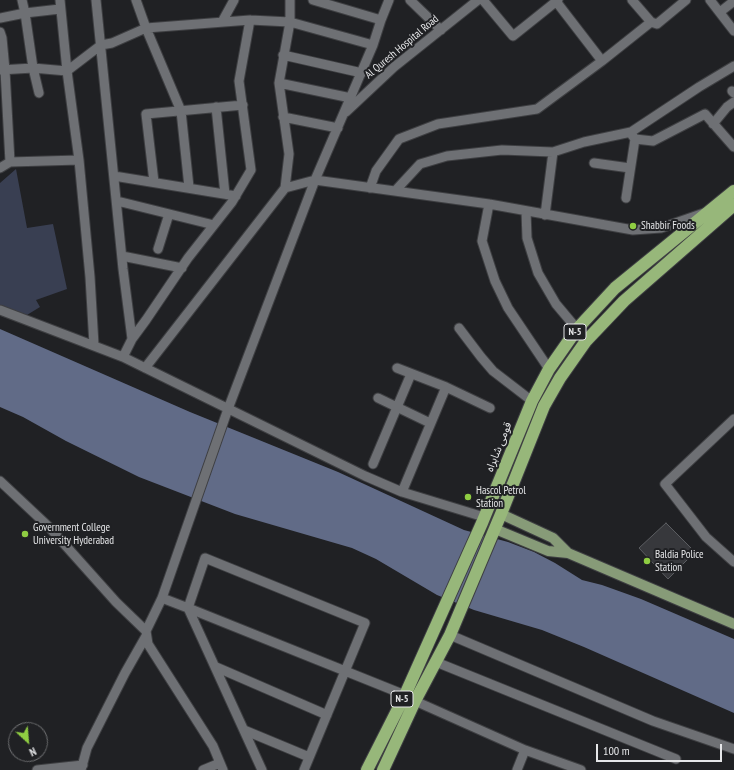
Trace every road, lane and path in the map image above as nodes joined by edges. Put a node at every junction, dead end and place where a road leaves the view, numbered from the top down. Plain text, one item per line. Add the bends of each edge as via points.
1 (22, 0) edge
2 (96, 0) edge
3 (136, 0) edge
4 (234, 0) edge
5 (290, 0) edge
6 (313, 0) edge
7 (389, 0) edge
8 (410, 0) edge
9 (478, 0) edge
10 (483, 0) edge
11 (632, 0) edge
12 (686, 0) edge
13 (710, 0) edge
14 (556, 1) edge
15 (734, 1) edge
16 (60, 5) edge
17 (720, 12) junction
18 (25, 13) junction
19 (0, 18) edge
20 (250, 20) junction
21 (381, 20) junction
22 (222, 22) junction
23 (290, 22) junction
24 (651, 22) junction
25 (146, 28) junction
26 (441, 30) junction
27 (734, 31) edge
28 (0, 32) edge
29 (101, 45) junction
30 (373, 45) junction
31 (284, 55) junction
32 (602, 61) junction
33 (734, 66) edge
34 (33, 68) junction
35 (3, 70) edge
36 (67, 71) junction
37 (362, 73) junction
38 (279, 83) junction
39 (39, 94) dead end
40 (351, 98) junction
41 (734, 102) edge
42 (243, 105) junction
43 (216, 108) junction
44 (181, 111) junction
45 (344, 114) junction
46 (283, 117) junction
47 (713, 124) junction
48 (338, 128) junction
49 (633, 136) junction
50 (734, 147) edge
51 (553, 152) junction
52 (79, 160) junction
53 (10, 162) junction
54 (594, 162) dead end
55 (0, 168) edge
56 (630, 168) junction
57 (114, 176) junction
58 (315, 180) junction
59 (154, 182) junction
60 (189, 187) junction
61 (286, 188) junction
62 (370, 188) junction
63 (395, 191) junction
64 (734, 191) edge
65 (225, 194) junction
66 (236, 196) junction
67 (626, 198) dead end
68 (117, 201) junction
69 (489, 204) junction
70 (734, 206) edge
71 (526, 211) junction
72 (709, 211) junction
73 (169, 214) junction
74 (545, 215) junction
75 (214, 225) junction
76 (158, 249) dead end
77 (122, 256) junction
78 (182, 268) junction
79 (0, 310) edge
80 (459, 328) dead end
81 (577, 329) junction
82 (132, 339) junction
83 (94, 345) junction
84 (123, 357) junction
85 (145, 368) junction
86 (397, 368) dead end
87 (549, 368) junction
88 (411, 374) junction
89 (446, 387) junction
90 (378, 398) dead end
91 (532, 401) junction
92 (544, 406) junction
93 (397, 407) junction
94 (490, 408) dead end
95 (228, 409) junction
96 (734, 419) edge
97 (430, 423) junction
98 (373, 464) dead end
99 (0, 480) edge
100 (402, 492) junction
101 (501, 514) junction
102 (483, 520) junction
103 (494, 532) junction
104 (568, 553) junction
105 (734, 562) edge
106 (162, 598) junction
107 (188, 608) junction
108 (734, 624) edge
109 (146, 634) junction
110 (450, 635) junction
111 (436, 662) junction
112 (216, 667) junction
113 (345, 672) junction
114 (404, 695) junction
115 (415, 702) junction
116 (327, 714) junction
117 (244, 730) junction
118 (734, 749) edge
119 (524, 750) junction
120 (309, 758) junction
121 (676, 759) dead end
122 (222, 766) edge
123 (82, 768) edge
124 (37, 770) edge
125 (203, 770) edge
126 (262, 770) edge
127 (304, 770) edge
128 (367, 770) edge
129 (383, 770) edge
130 (517, 770) edge
131 (581, 770) edge

1 - 18 street
2 - 29 street
3 - 25 street
4 - 22 street
5 - 23 street
6 - 21 street
7 - 21 street
8 - 26 street
9 - 26 street, Al Quresh Hospital Road
10 - 14 street via 513,36
11 - 24 street
12 - 24 street via 657,24
13 - 17 street
14 - 32 street
15 - 17 street
16 - 18 street
16 - 36 street
17 - 27 street
18 - 19 street
18 - 34 street
20 - 22 street
20 - 23 street
20 - 42 street via 240,81
21 - 30 street
22 - 25 street
23 - 30 street
23 - 31 street
24 - 32 street
25 - 29 street via 112,43
25 - 44 street
26 - 45 street, Al Quresh Hospital Road via 394,67
28 - 35 street
29 - 36 street
29 - 57 street
30 - 37 street
31 - 37 street
31 - 38 street
32 - 62 street via 536,109 438,124 399,139 376,171
33 - 49 street via 680,99
34 - 35 street
34 - 36 street
34 - 39 street
35 - 53 street
36 - 52 street
37 - 40 street
38 - 40 street
38 - 46 street
40 - 45 street
41 - 47 street
42 - 43 street
42 - 66 street via 251,170
43 - 44 street
43 - 65 street
44 - 59 street via 146,114
44 - 60 street
45 - 48 street
46 - 48 street
46 - 61 street via 289,154
47 - 49 street via 705,114 653,142
47 - 50 street
48 - 58 street
49 - 51 street via 584,142
49 - 56 street
51 - 63 street via 502,150 447,156 420,164
51 - 74 street
52 - 53 street
52 - 83 street
53 - 55 street
54 - 56 street
56 - 67 street
57 - 59 street
57 - 68 street
58 - 61 street
58 - 62 street
58 - 95 street
59 - 60 street
60 - 65 street
61 - 85 street
62 - 63 street
63 - 69 street
64 - 72 highway, قومی شاہراہ / N-5
65 - 66 street
66 - 75 street
68 - 73 street
68 - 77 street
69 - 71 street
69 - 87 street via 482,241 495,281 508,308
70 - 92 highway, N-5 via 624,300 586,341
71 - 74 street
71 - 81 street via 527,238 538,273 556,304
72 - 74 street via 662,228 633,230
72 - 81 highway, قومی شاہراہ / N-5 via 614,288
73 - 75 street
73 - 76 street
75 - 78 street
77 - 78 street
77 - 82 street
78 - 82 street
79 - 83 street
80 - 91 street via 493,371
81 - 87 highway, قومی شاہراہ / N-5
82 - 84 street
83 - 84 street
84 - 85 street
85 - 95 street
86 - 88 street
87 - 91 highway, قومی شاہراہ / N-5
88 - 89 street
88 - 93 street
89 - 94 street
89 - 97 street
90 - 93 street
91 - 92 highway
91 - 102 highway, قومی شاہراہ / N-5
92 - 101 highway, N-5
93 - 97 street
93 - 98 street
95 - 100 street
95 - 106 street
96 - 105 street via 665,484 706,537
97 - 100 street
99 - 109 street via 49,527
100 - 102 street
101 - 103 highway, N-5
101 - 104 main road via 554,538
102 - 114 highway, قومی شاہراہ / N-5
103 - 104 main road via 548,550
103 - 110 highway, N-5
104 - 108 main road
106 - 107 street
106 - 109 street
107 - 112 street
107 - 113 street
107 - 113 street via 206,558 365,623
109 - 122 street via 148,644 213,746
109 - 123 street via 87,748
110 - 111 highway, N-5
110 - 118 street via 653,721
111 - 115 highway, N-5
111 - 121 street
112 - 116 street
112 - 117 street
113 - 114 street
113 - 116 street
114 - 128 highway, قومی شاہراہ / N-5
115 - 119 street
115 - 129 highway, N-5
116 - 120 street
117 - 120 street
117 - 126 street
119 - 130 street
119 - 131 street
120 - 127 street
122 - 125 street
123 - 124 street

